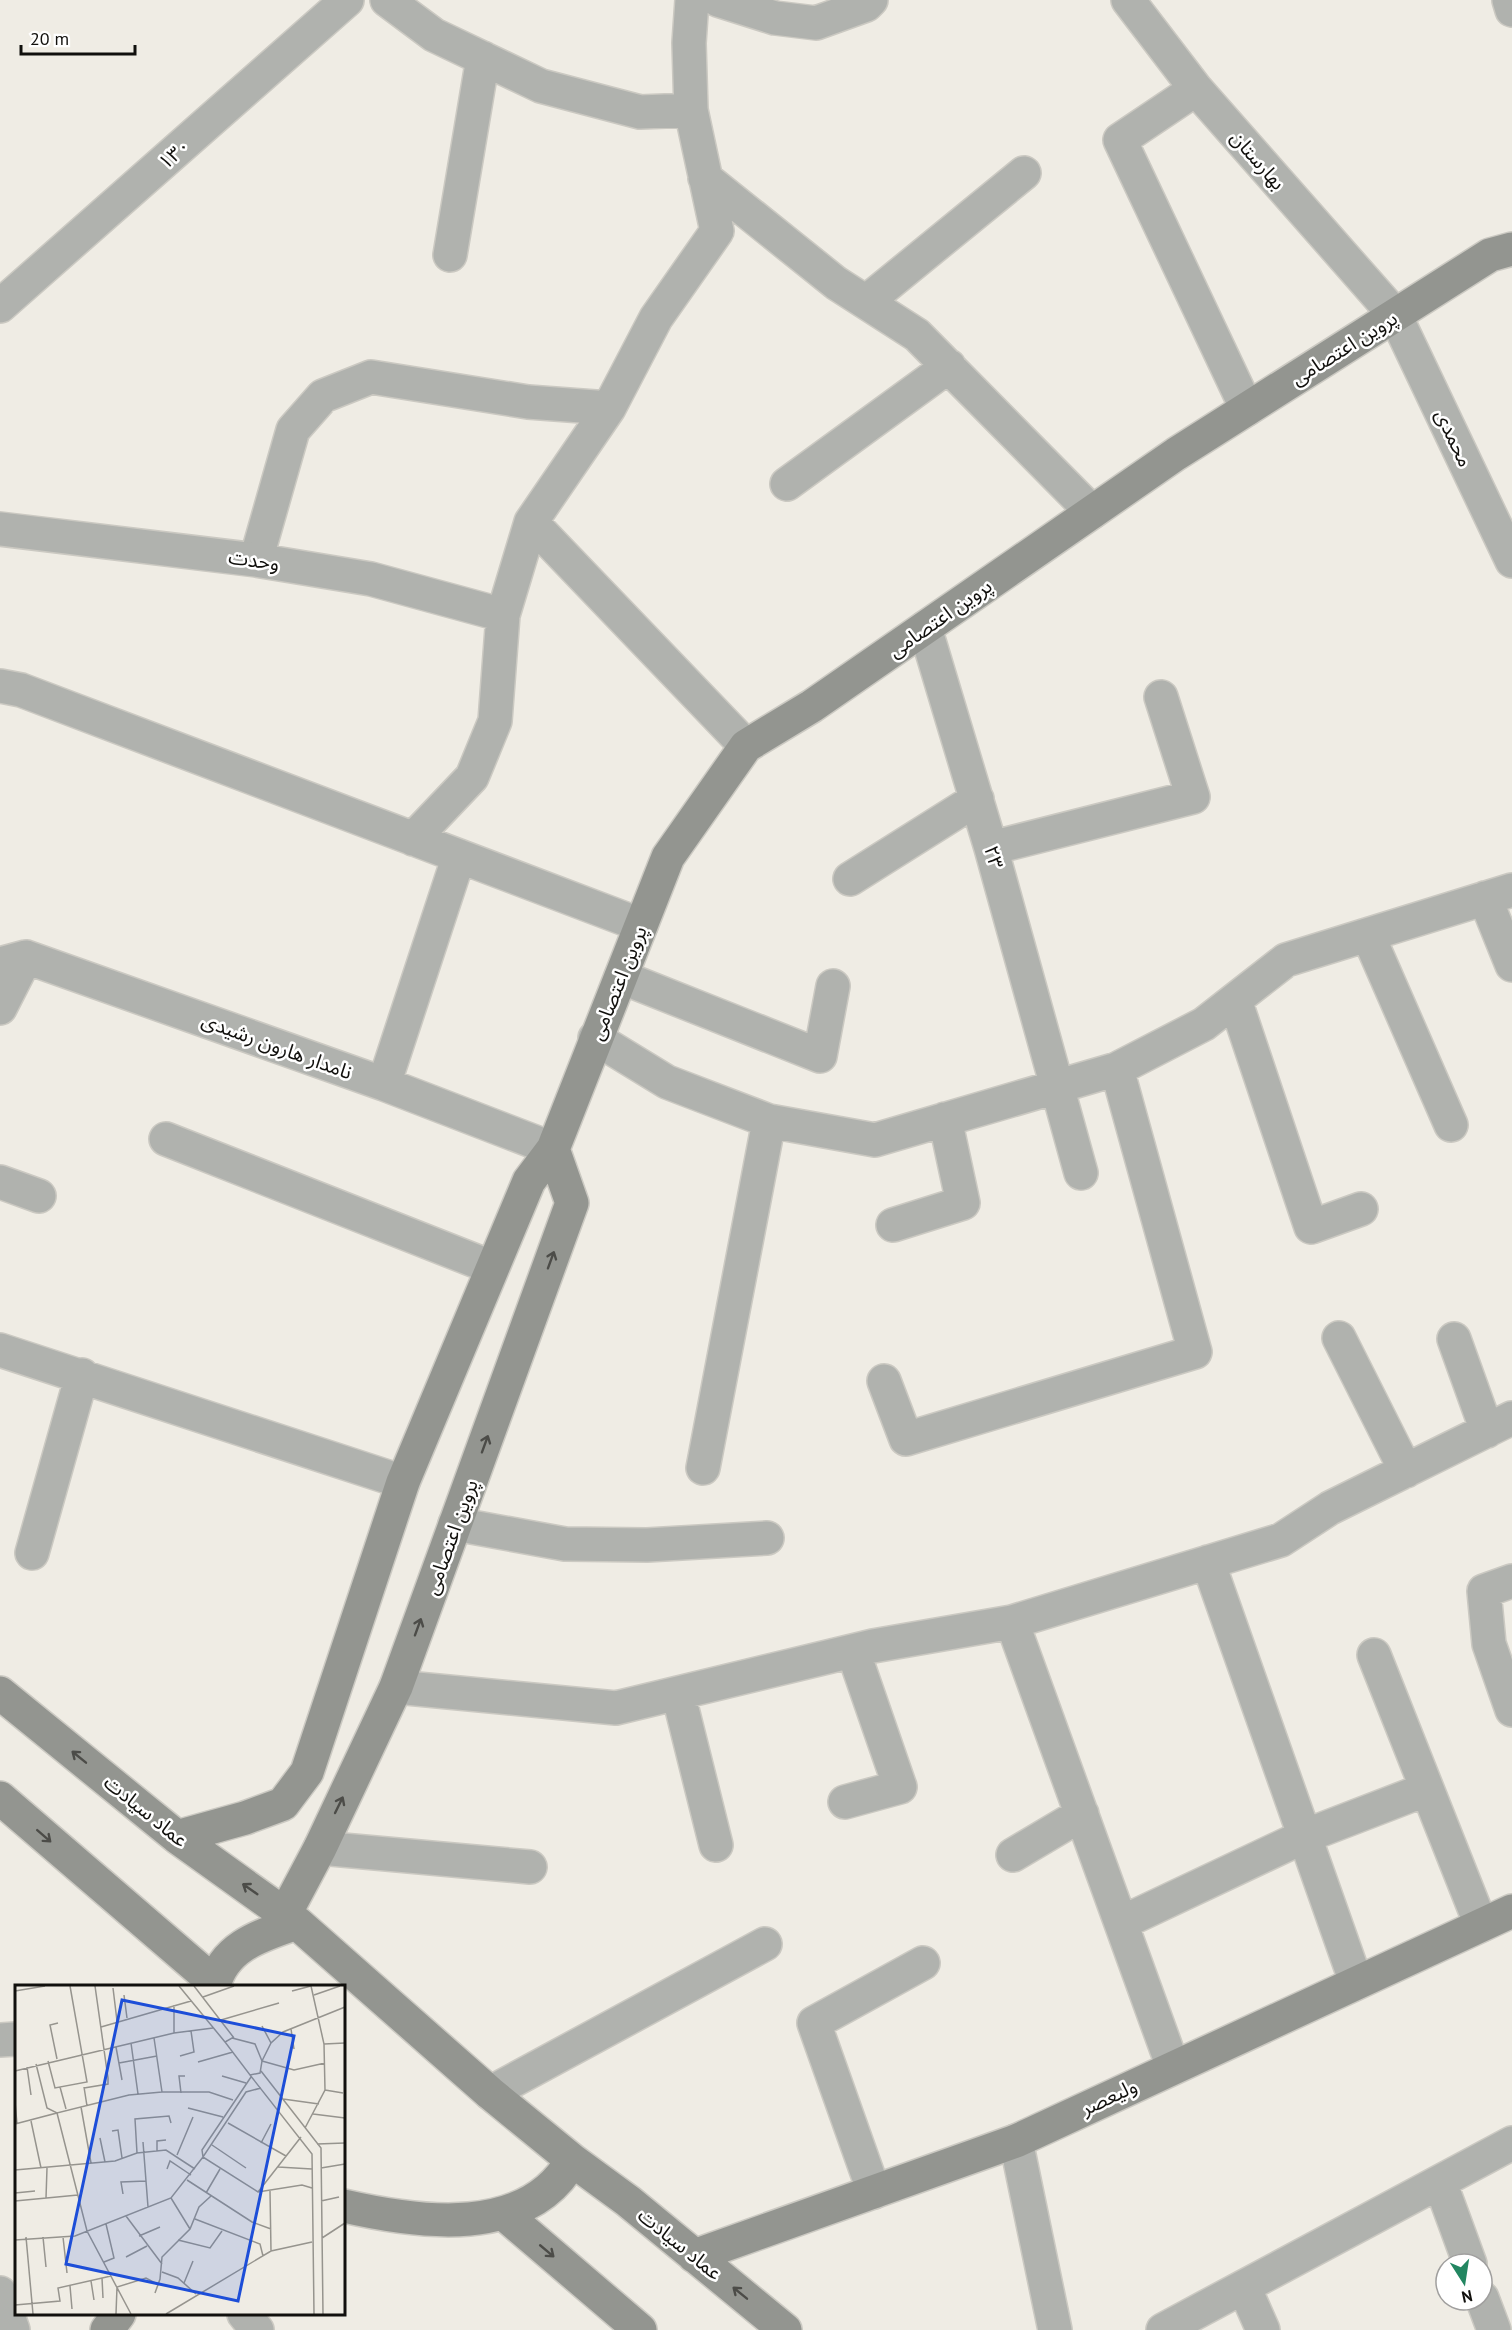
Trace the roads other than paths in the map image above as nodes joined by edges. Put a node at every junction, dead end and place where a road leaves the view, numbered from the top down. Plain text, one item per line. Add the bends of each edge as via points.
1 (347, 0) edge
2 (387, 0) edge
3 (692, 0) edge
4 (718, 0) edge
5 (871, 0) edge
6 (1128, 0) edge
7 (1509, 0) edge
8 (1512, 10) edge
9 (483, 58) junction
10 (1196, 90) junction
11 (691, 110) junction
12 (1024, 172) dead end
13 (705, 178) junction
14 (1512, 249) edge
15 (450, 255) dead end
16 (866, 302) junction
17 (0, 306) edge
18 (1395, 315) junction
19 (949, 366) junction
20 (609, 408) junction
21 (1247, 409) junction
22 (787, 484) dead end
23 (1092, 512) junction
24 (531, 522) junction
25 (0, 529) edge
26 (256, 560) junction
27 (1512, 561) edge
28 (503, 615) junction
29 (925, 628) junction
30 (0, 686) edge
31 (1161, 697) dead end
32 (746, 746) junction
33 (977, 799) junction
34 (413, 839) junction
35 (991, 848) junction
36 (459, 856) junction
37 (850, 879) dead end
38 (1498, 894) edge
39 (641, 925) junction
40 (1368, 935) junction
41 (13, 961) edge
42 (1512, 965) edge
43 (621, 977) junction
44 (833, 986) dead end
45 (1235, 1000) junction
46 (0, 1008) edge
47 (596, 1038) junction
48 (1118, 1069) junction
49 (384, 1084) junction
50 (1058, 1086) junction
51 (945, 1119) junction
52 (768, 1121) junction
53 (1451, 1125) dead end
54 (166, 1139) dead end
55 (553, 1149) junction
56 (1081, 1173) dead end
57 (0, 1182) edge
58 (39, 1196) dead end
59 (1361, 1209) dead end
60 (893, 1225) dead end
61 (491, 1267) junction
62 (1339, 1338) dead end
63 (1454, 1339) dead end
64 (0, 1350) edge
65 (82, 1375) junction
66 (884, 1381) dead end
67 (1499, 1424) edge
68 (703, 1468) dead end
69 (1406, 1471) junction
70 (403, 1482) junction
71 (455, 1524) junction
72 (767, 1538) dead end
73 (32, 1553) dead end
74 (1208, 1562) junction
75 (1512, 1581) edge
76 (1012, 1622) junction
77 (853, 1651) junction
78 (1374, 1655) dead end
79 (396, 1687) junction
80 (0, 1693) edge
81 (678, 1693) junction
82 (1512, 1710) edge
83 (1427, 1789) junction
84 (0, 1798) edge
85 (844, 1802) dead end
86 (1082, 1814) junction
87 (1305, 1836) junction
88 (177, 1837) junction
89 (716, 1845) dead end
90 (320, 1848) junction
91 (1013, 1855) dead end
92 (530, 1867) dead end
93 (1512, 1911) edge
94 (291, 1918) junction
95 (1121, 1923) junction
96 (1481, 1925) junction
97 (765, 1944) dead end
98 (923, 1963) dead end
99 (1356, 1982) junction
100 (214, 1985) edge
101 (15, 2039) edge
102 (0, 2040) edge
103 (1173, 2067) junction
104 (490, 2093) junction
105 (1016, 2141) junction
106 (1512, 2143) edge
107 (572, 2160) junction
108 (1440, 2182) junction
109 (874, 2192) junction
110 (345, 2206) edge
111 (502, 2213) junction
112 (1466, 2252) edge
113 (694, 2256) junction
114 (1244, 2287) junction
115 (0, 2293) edge
116 (1487, 2312) edge
117 (118, 2315) edge
118 (246, 2315) edge
119 (13, 2330) edge
120 (107, 2330) edge
121 (257, 2330) edge
122 (640, 2330) edge
123 (785, 2330) edge
124 (1055, 2330) edge
125 (1163, 2330) edge
126 (1263, 2330) edge
127 (1494, 2330) edge

1 - 17 street, ۱۳۰
2 - 9 street via 434,35
3 - 11 street
4 - 5 street via 775,18 816,23
6 - 10 street, بهارستان
7 - 8 street
9 - 11 street via 541,86 640,112
9 - 15 street
10 - 18 street, بهارستان
10 - 21 street via 1120,140
11 - 13 street
12 - 16 street
13 - 16 street via 836,283
13 - 20 street via 717,231 656,318
14 - 18 street, پروین اعتصامی via 1490,255
16 - 19 street via 917,335
18 - 21 street, پروین اعتصامی
18 - 27 street, محمدی
19 - 22 street
19 - 23 street
20 - 24 street
20 - 26 street via 528,402 371,377 323,396 293,430
21 - 23 street, پروین اعتصامی
23 - 29 street, پروین اعتصامی
24 - 28 street
24 - 32 street
25 - 26 street, وحدت
26 - 28 street, وحدت via 371,579
28 - 34 street via 495,722 472,777
29 - 32 street, پروین اعتصامی
29 - 33 street, ۲۳
30 - 34 street via 21,690
31 - 35 street via 1193,797
32 - 39 street, پروین اعتصامی via 668,857
33 - 35 street, ۲۳
33 - 37 street
34 - 36 street
35 - 50 street, ۲۳
36 - 39 street
36 - 49 street
38 - 40 street
38 - 42 street
39 - 43 street, پروین اعتصامی
40 - 45 street via 1287,960
40 - 53 street
41 - 46 street
41 - 49 street, نامدار هارون رشیدی
43 - 44 street via 820,1056
43 - 47 street, پروین اعتصامی
45 - 48 street via 1204,1024
45 - 59 street via 1311,1227
47 - 52 street via 668,1082
47 - 55 street, پروین اعتصامی
48 - 50 street
48 - 66 street via 1195,1352 906,1439
49 - 55 street, نامدار هارون رشیدی
50 - 51 street
50 - 56 street, ۲۳
51 - 52 street via 875,1140
51 - 60 street via 963,1203
52 - 68 street
54 - 61 street
55 - 61 street, پروین اعتصامی via 529,1181
71 -> 55 street, پروین اعتصامی via 572,1203
57 - 58 street
61 - 70 street, پروین اعتصامی
62 - 69 street
63 - 67 street
64 - 65 street
65 - 70 street
65 - 73 street
67 - 69 street
69 - 74 street via 1330,1508 1281,1540
70 - 88 street, پروین اعتصامی via 307,1772 283,1804
71 - 72 street via 565,1544 647,1545
79 -> 71 street, پروین اعتصامی
74 - 76 street
74 - 87 street
75 - 82 street via 1484,1591 1489,1644
76 - 77 street
76 - 86 street
77 - 81 street
77 - 85 street via 900,1787
78 - 83 street
79 - 81 street via 616,1708
90 -> 79 street, پروین اعتصامی
88 -> 80 street, عماد سیادت
81 - 89 street
83 - 87 street
83 - 96 street
84 -> 100 street
86 - 91 street
86 - 95 street
87 - 95 street
87 - 99 street
94 -> 88 street, عماد سیادت
90 - 92 street
90 - 94 street, پروین اعتصامی
93 - 96 street, ولیعصر
94 - 100 street via 245,1942 224,1964
94 - 104 street, عماد سیادت
95 - 103 street
96 - 99 street, ولیعصر
97 - 104 street
98 - 109 street via 814,2023
99 - 103 street, ولیعصر
101 - 102 street
103 - 105 street, ولیعصر
104 - 107 street, عماد سیادت
105 - 109 street, ولیعصر
105 - 124 street
106 - 108 street
107 - 111 street via 563,2177 521,2209
107 - 113 street, عماد سیادت
108 - 112 street
108 - 114 street
109 - 113 street, ولیعصر
110 - 111 street via 388,2216 466,2220
111 -> 122 street
123 -> 113 street, عماد سیادت
114 - 125 street
114 - 126 street
115 - 119 street
116 - 127 street
117 - 120 street
118 - 121 street

